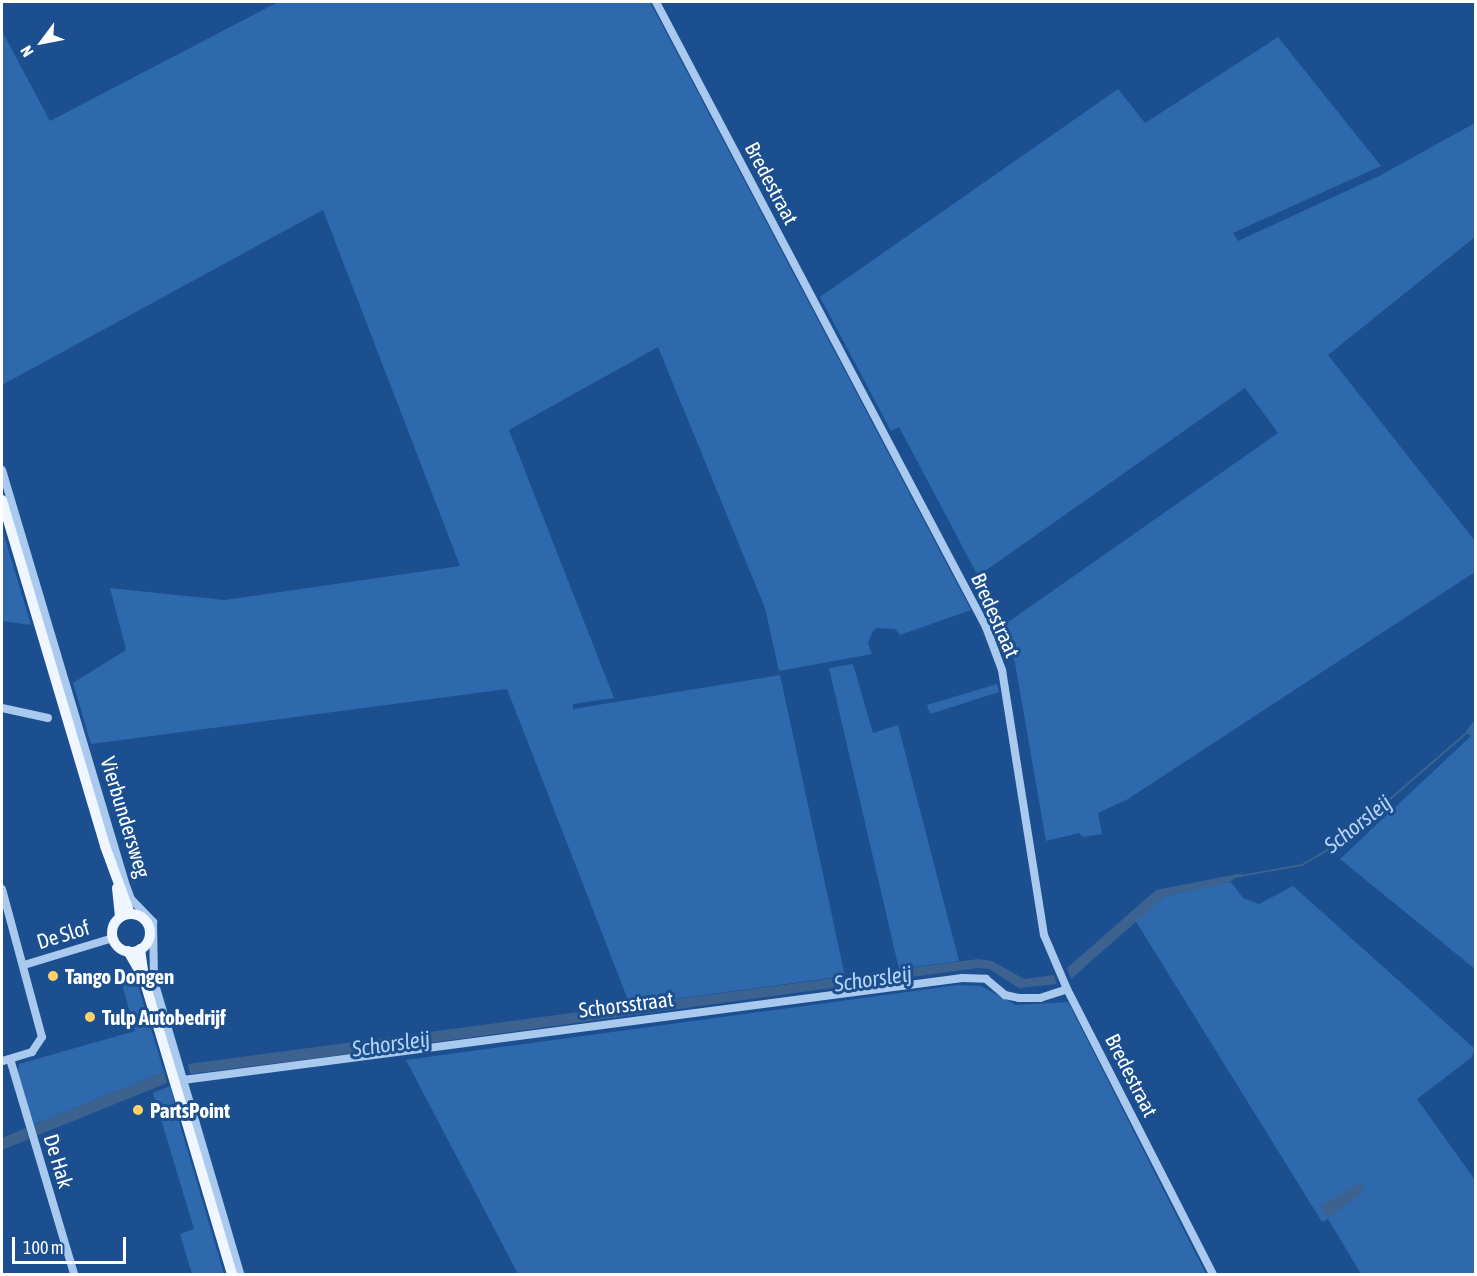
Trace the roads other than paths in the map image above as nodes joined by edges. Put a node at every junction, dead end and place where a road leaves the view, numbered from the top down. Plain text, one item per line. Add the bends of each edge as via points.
1 (656, 2) edge
2 (2, 470) edge
3 (2, 500) edge
4 (22, 556) junction
5 (2, 708) edge
6 (48, 718) dead end
7 (109, 845) junction
8 (2, 889) edge
9 (125, 915) junction
10 (112, 938) junction
11 (140, 949) junction
12 (128, 951) junction
13 (24, 965) junction
14 (144, 979) junction
15 (1067, 989) junction
16 (6, 1060) edge
17 (183, 1080) junction
18 (74, 1275) edge
19 (232, 1275) edge
20 (240, 1275) edge
21 (1213, 1275) edge

1 - 15 street, Bredestraat via 987,627 1002,670 1044,935
2 - 4 street, Vierbundersweg
3 - 4 main road, Vierbundersweg
4 - 7 main road, Vierbundersweg
5 - 6 street
7 - 9 main road, Vierbundersweg
7 - 17 street, Vierbundersweg via 131,899 153,922 154,981
8 - 13 street, De Slof
9 - 10 main road via 113,926
9 - 11 main road via 142,917 149,928 148,940
10 - 12 main road via 118,947
10 - 13 street, De Slof
11 - 12 main road
11 - 14 main road
12 - 14 main road
13 - 16 street, De Slof via 42,1037 32,1052
14 - 19 main road
15 - 17 street, Schorsstraat via 1040,998 1019,998 1005,995 986,979 962,978
15 - 21 street, Bredestraat
16 - 18 street, De Hak
17 - 20 street, Vierbundersweg

